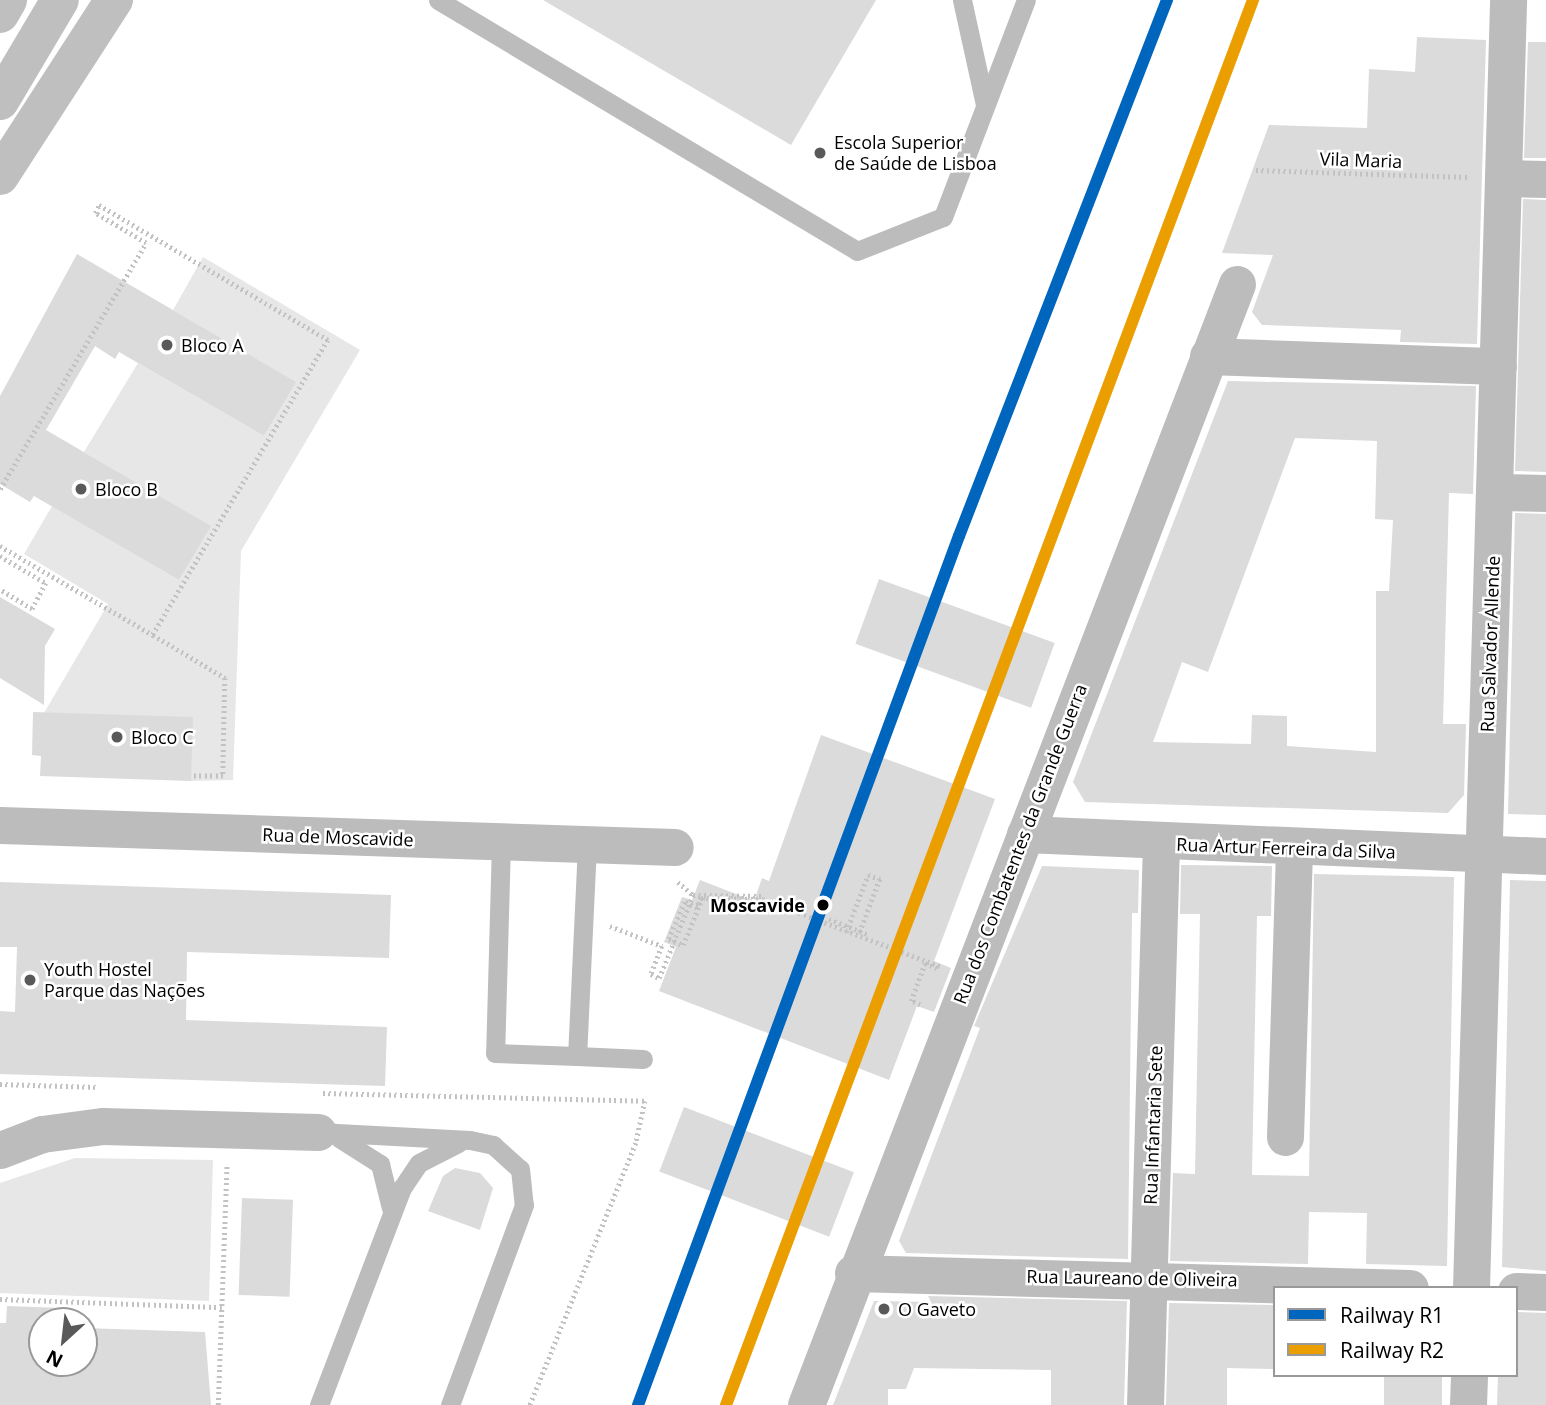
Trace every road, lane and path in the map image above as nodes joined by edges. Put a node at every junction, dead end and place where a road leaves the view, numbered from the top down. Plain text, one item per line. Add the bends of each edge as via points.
1 (8, 0) edge
2 (60, 0) edge
3 (114, 0) edge
4 (438, 0) edge
5 (962, 0) edge
6 (1026, 0) edge
7 (1508, 0) edge
8 (0, 14) edge
9 (0, 101) edge
10 (985, 106) junction
11 (1256, 170) dead end
12 (0, 176) edge
13 (1466, 177) dead end
14 (1503, 178) junction
15 (1546, 179) edge
16 (1237, 284) dead end
17 (1208, 356) junction
18 (1497, 366) junction
19 (0, 489) edge
20 (1494, 492) junction
21 (1546, 493) edge
22 (0, 547) edge
23 (0, 556) edge
24 (0, 590) edge
25 (153, 635) junction
26 (191, 776) dead end
27 (0, 825) edge
28 (1026, 834) junction
29 (501, 843) junction
30 (1161, 844) junction
31 (587, 845) junction
32 (675, 847) dead end
33 (1294, 849) junction
34 (1483, 854) junction
35 (1546, 856) edge
36 (678, 888) dead end
37 (693, 895) junction
38 (703, 896) junction
39 (764, 896) dead end
40 (584, 915) junction
41 (829, 919) dead end
42 (847, 929) junction
43 (860, 932) junction
44 (867, 934) dead end
45 (942, 967) dead end
46 (577, 1056) junction
47 (643, 1059) dead end
48 (645, 1101) dead end
49 (229, 1129) junction
50 (318, 1132) junction
51 (1285, 1137) dead end
52 (470, 1140) junction
53 (0, 1150) edge
54 (391, 1216) junction
55 (853, 1273) junction
56 (1149, 1276) junction
57 (1366, 1286) edge
58 (1471, 1286) edge
59 (1518, 1291) edge
60 (1546, 1292) edge
61 (0, 1299) edge
62 (222, 1307) junction
63 (1469, 1377) edge
64 (218, 1405) edge
65 (319, 1405) edge
66 (450, 1405) edge
67 (530, 1405) edge
68 (806, 1405) edge
69 (1145, 1405) edge
70 (1468, 1405) edge

1 - 8 main road
2 - 9 main road
3 - 12 main road
4 - 10 lane via 857,251 943,217
5 - 10 lane
6 - 10 lane
7 - 14 street, Rua Salvador Allende
11 - 13 path, Vila Maria
14 - 15 street
14 - 18 street, Rua Salvador Allende
16 - 17 street, Rua dos Combatentes da Grande Guerra
17 - 18 street
17 - 28 street, Rua dos Combatentes da Grande Guerra
18 - 20 street, Rua Salvador Allende
19 - 25 path via 146,243 95,213 99,205 328,340
20 - 21 street
20 - 34 street, Rua Salvador Allende
22 - 25 path
23 - 24 path via 46,583 32,609
25 - 26 path via 225,678 223,776
27 - 29 street, Rua de Moscavide
28 - 30 street, Rua Artur Ferreira da Silva
28 - 55 street, Rua dos Combatentes da Grande Guerra
29 - 31 street, Rua de Moscavide
29 - 46 lane via 495,1053
30 - 33 street, Rua Artur Ferreira da Silva
30 - 56 street, Rua Infantaria Sete
31 - 32 street, Rua de Moscavide
31 - 40 lane
33 - 34 street, Rua Artur Ferreira da Silva
33 - 51 street
34 - 35 street, Rua Artur Ferreira da Silva
34 - 58 street, Rua Salvador Allende
36 - 37 path
37 - 38 path
37 - 40 path via 659,978 651,974 662,946
38 - 38 path via 683,945 669,939 685,902 696,908
38 - 39 path
38 - 42 path, bridge via 763,900
40 - 46 lane
41 - 42 path
42 - 43 path
42 - 43 path via 868,874 880,878
42 - 45 path, bridge
43 - 44 path
46 - 47 lane
48 - 67 path via 636,1143
49 - 50 street
49 - 53 street via 72,1128
49 - 62 path
50 - 52 lane
50 - 54 lane via 354,1143 380,1164 388,1178
52 - 54 lane via 419,1163
52 - 66 lane via 510,1156 520,1169 524,1205
54 - 65 lane
55 - 56 street, Rua Laureano de Oliveira
55 - 68 street, Rua dos Combatentes da Grande Guerra
56 - 57 street, Rua Laureano de Oliveira
56 - 69 street, Rua Infantaria Sete
59 - 60 street
61 - 62 path
62 - 64 path
63 - 70 street

